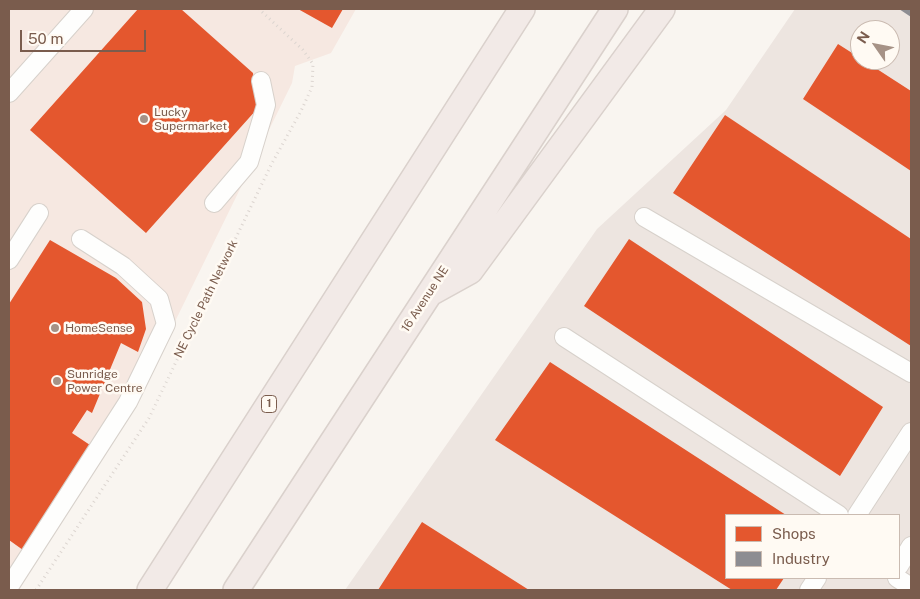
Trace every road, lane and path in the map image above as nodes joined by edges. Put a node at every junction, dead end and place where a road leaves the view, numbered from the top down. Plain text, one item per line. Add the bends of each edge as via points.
1 (84, 9) edge
2 (259, 9) edge
3 (501, 9) edge
4 (522, 9) edge
5 (615, 9) edge
6 (662, 9) edge
7 (261, 80) dead end
8 (9, 93) edge
9 (214, 203) dead end
10 (39, 213) dead end
11 (387, 217) junction
12 (644, 217) dead end
13 (81, 239) dead end
14 (9, 260) edge
15 (429, 293) junction
16 (564, 337) dead end
17 (911, 373) edge
18 (911, 432) edge
19 (837, 514) edge
20 (858, 514) edge
21 (911, 546) edge
22 (900, 564) edge
23 (816, 579) edge
24 (899, 579) edge
25 (9, 587) edge
26 (911, 587) edge
27 (36, 590) edge
28 (150, 590) edge
29 (236, 590) edge
30 (809, 590) edge

1 - 8 street
2 - 27 path, NE Cycle Path Network via 303,50 313,64 312,87 149,418
3 - 11 highway via 393,187
4 - 11 highway, 1
5 - 15 highway, 16 Avenue NE
6 - 15 highway via 470,271
7 - 9 street via 266,105 249,162
10 - 14 street
11 - 28 highway, 1
12 - 17 street
13 - 25 street via 123,266 159,299 166,324 128,402
15 - 29 highway, 16 Avenue NE
16 - 19 street
18 - 20 street
21 - 22 street
23 - 30 street
24 - 26 street

